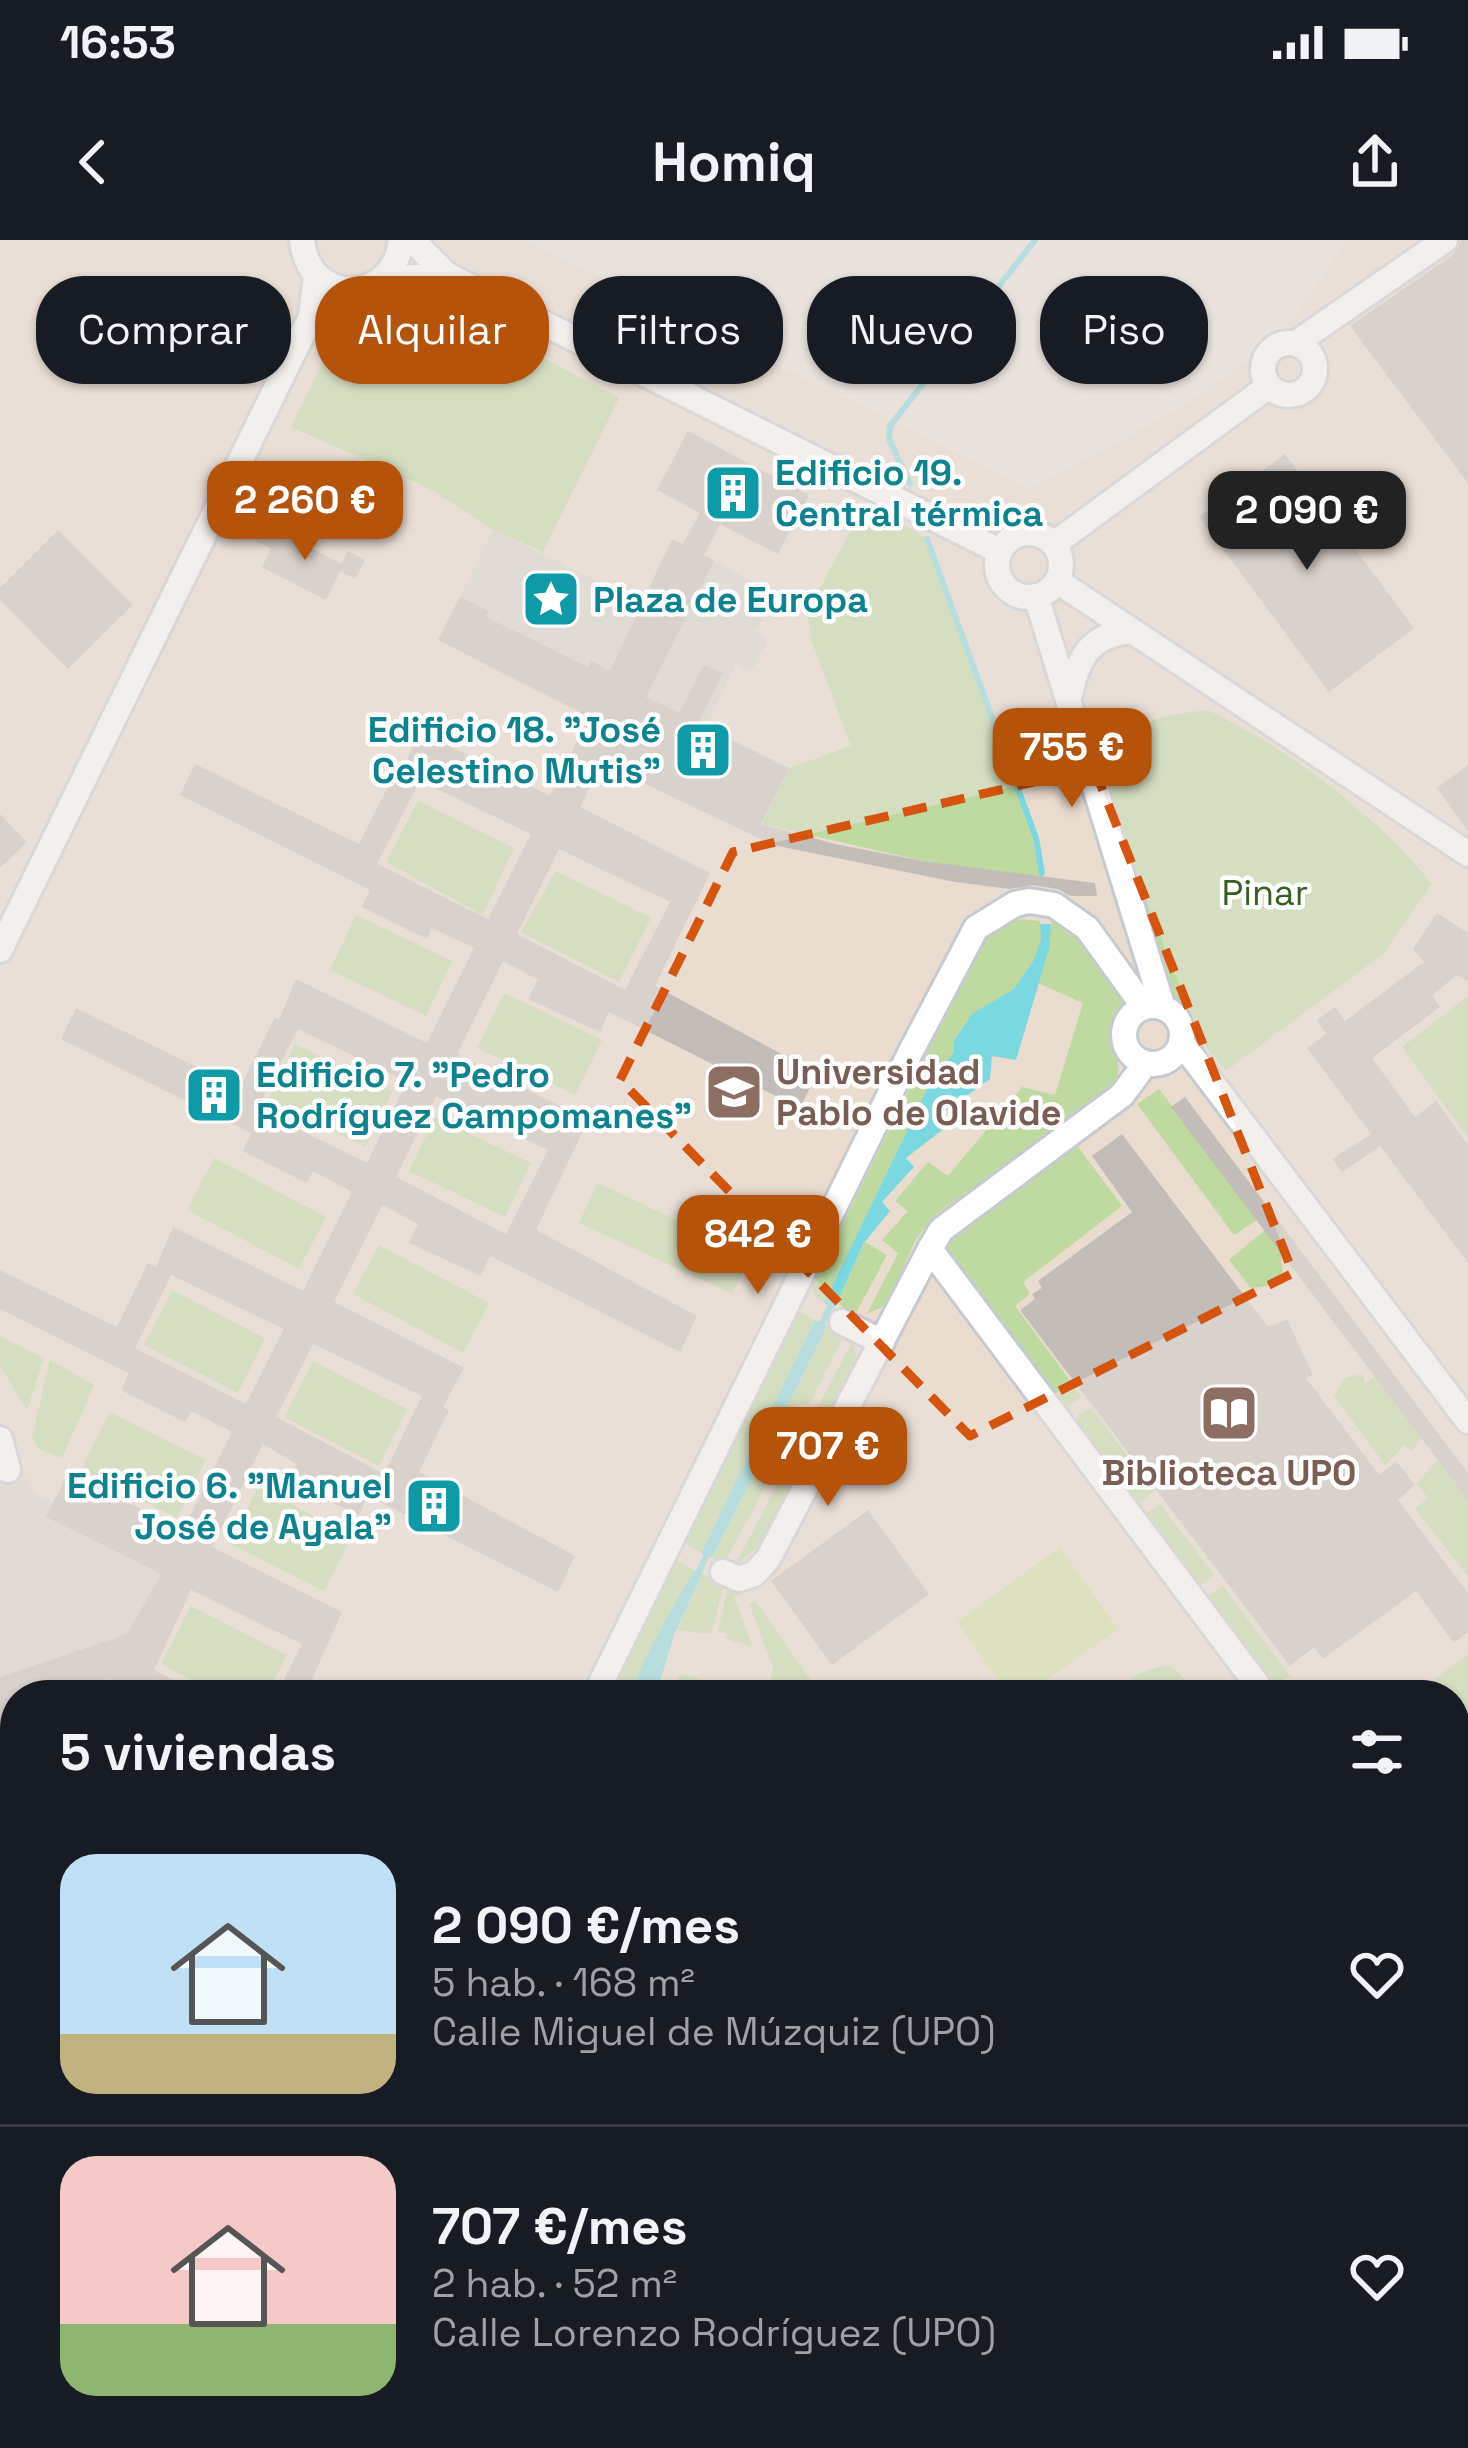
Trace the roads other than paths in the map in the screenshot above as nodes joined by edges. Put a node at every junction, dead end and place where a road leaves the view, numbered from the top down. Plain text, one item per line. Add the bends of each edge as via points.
1 (302, 240) edge
2 (401, 240) edge
3 (412, 240) edge
4 (1444, 240) edge
5 (316, 275) joint
6 (447, 275) junction
7 (386, 276) edge
8 (431, 276) edge
9 (315, 315) edge
10 (311, 317) junction
11 (1296, 344) junction
12 (1269, 386) junction
13 (1054, 544) junction
14 (1000, 551) junction
15 (1047, 588) junction
16 (1132, 631) junction
17 (1070, 696) junction
18 (1468, 854) edge
19 (0, 950) edge
20 (1153, 1007) junction
21 (1181, 1042) junction
22 (1145, 1064) junction
23 (930, 1249) junction
24 (793, 1296) junction
25 (816, 1308) dead end
26 (842, 1322) dead end
27 (881, 1342) junction
28 (1468, 1421) edge
29 (0, 1439) edge
30 (8, 1470) dead end
31 (723, 1572) dead end
32 (604, 1680) edge
33 (1254, 1680) edge

1 - 5 street
2 - 7 street
3 - 6 street
4 - 11 street
5 - 10 street
6 - 8 street
6 - 14 street
9 - 10 street
10 - 19 street
11 - 12 street via 1268,354
11 - 12 street via 1315,364 1310,386 1289,395
12 - 13 street
13 - 14 street via 1025,532
13 - 15 street via 1062,564
14 - 15 street via 997,572 1018,596
15 - 16 street
15 - 17 street
16 - 17 street via 1091,644
16 - 18 street
17 - 20 street
20 - 21 street via 1177,1019
20 - 22 street via 1129,1018 1123,1036
20 - 24 street via 1087,928 1054,905 1029,901 976,928
21 - 22 street via 1165,1062
21 - 28 street
22 - 23 street via 1123,1095 941,1230
23 - 27 street
23 - 33 street
24 - 25 street
24 - 32 street via 679,1551
26 - 27 street
27 - 31 street via 768,1559 739,1579
29 - 30 street

